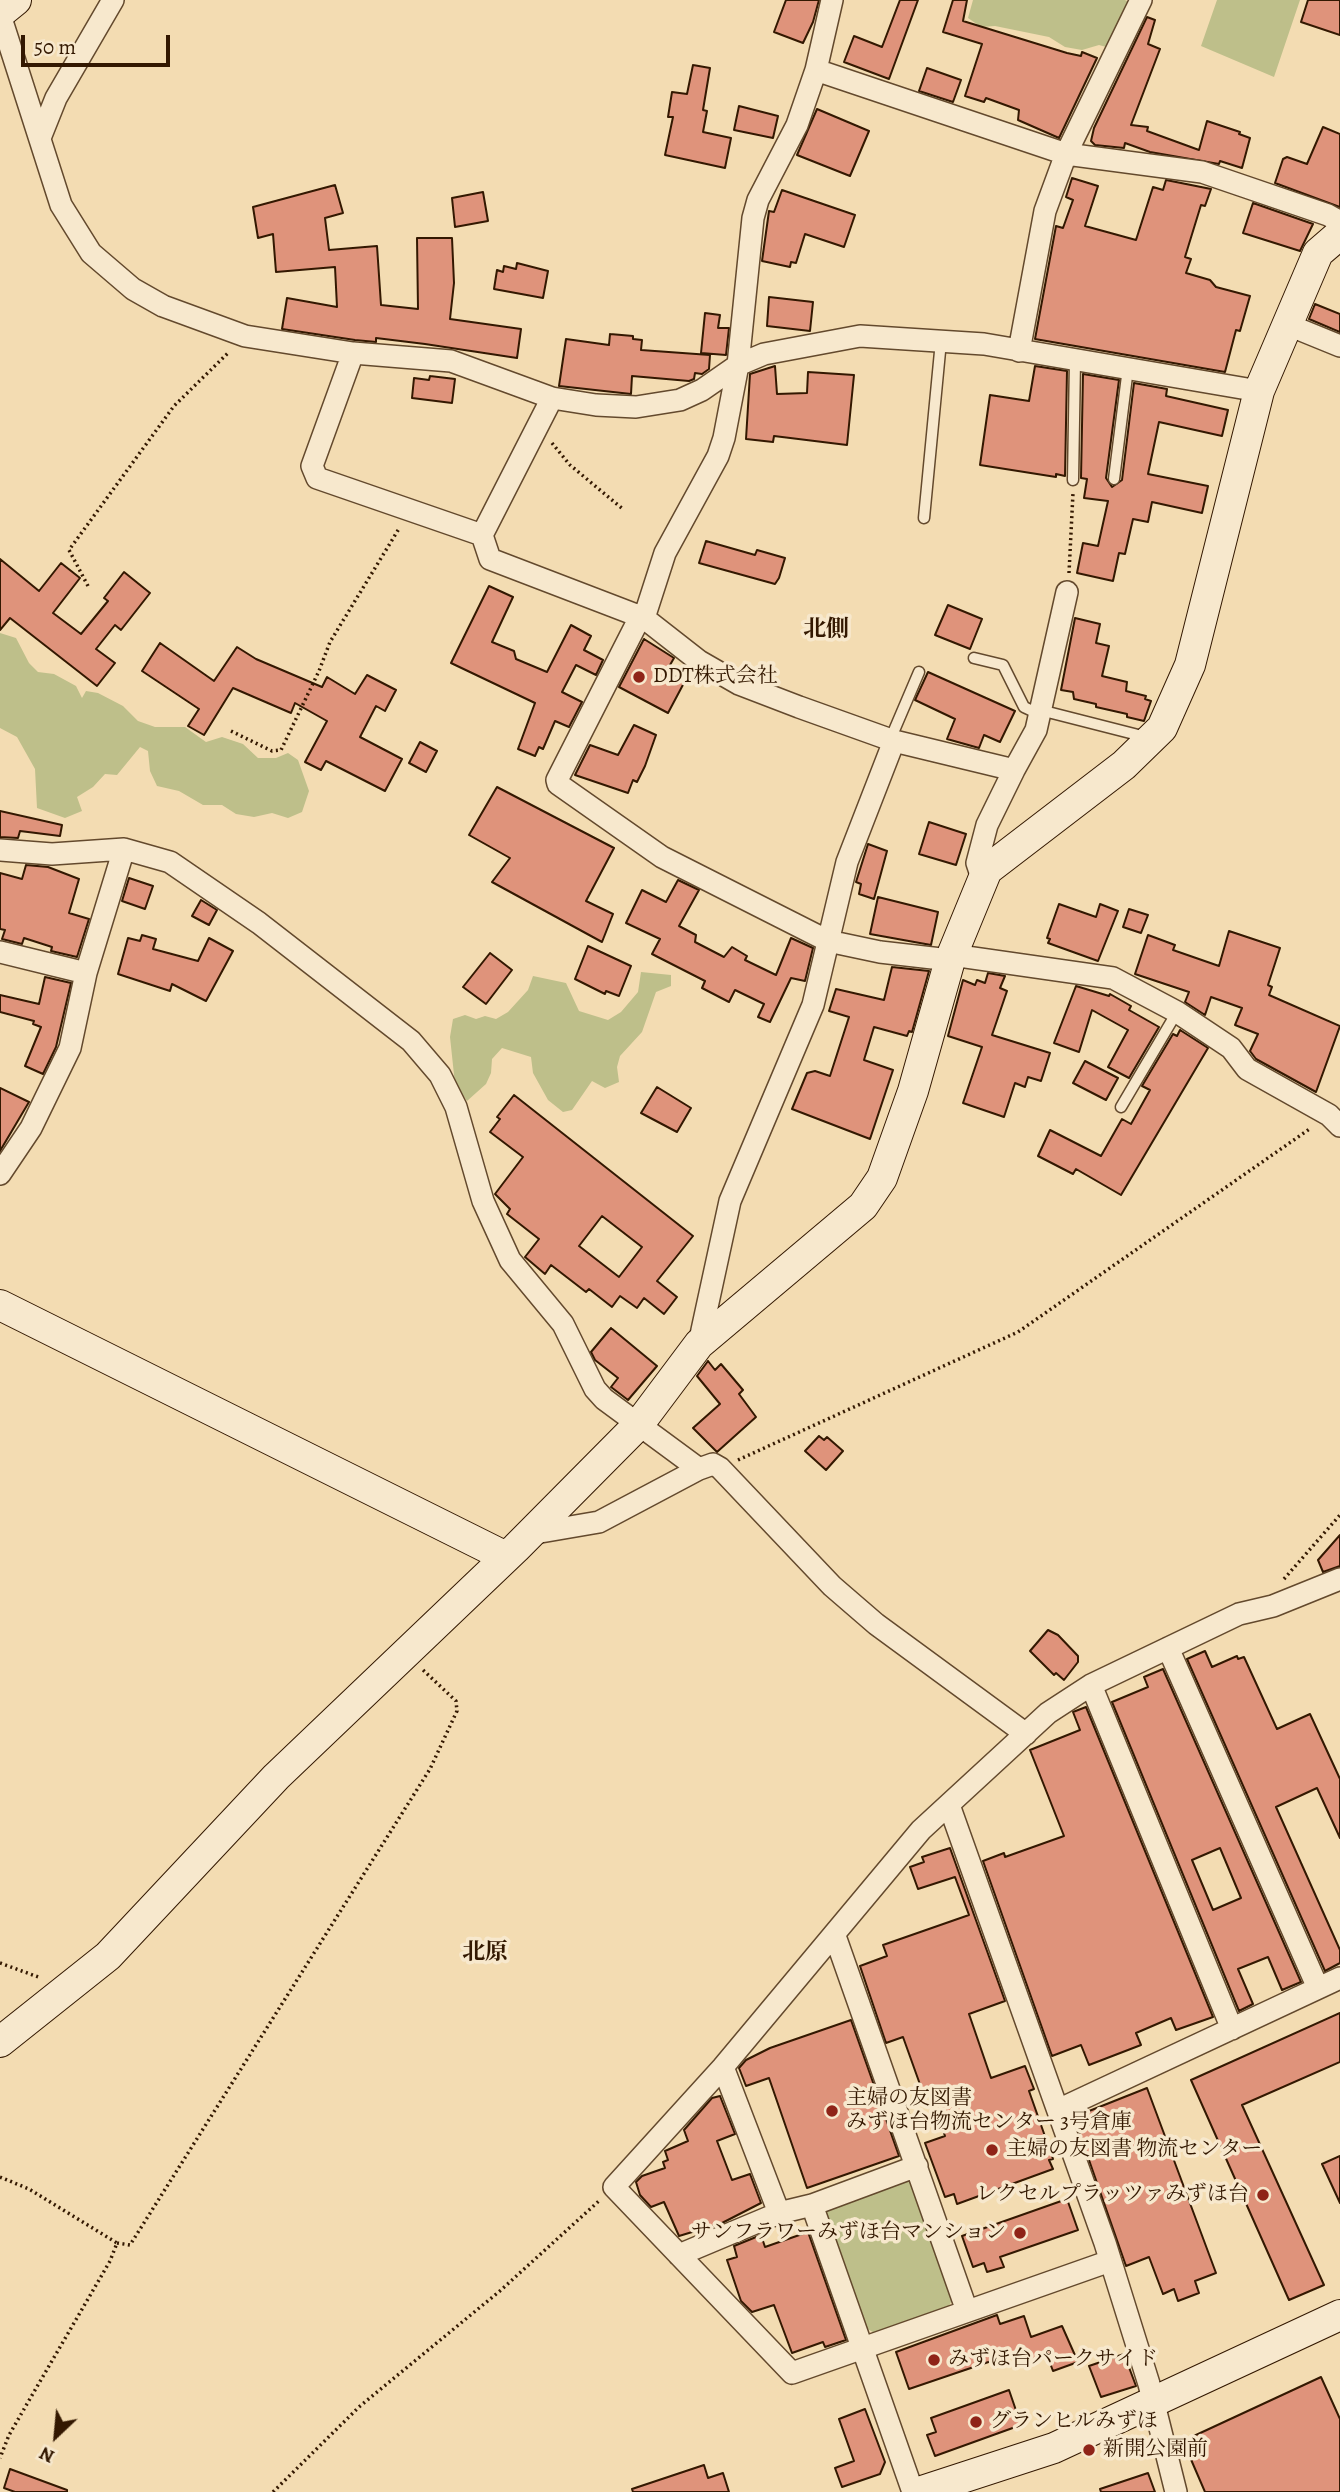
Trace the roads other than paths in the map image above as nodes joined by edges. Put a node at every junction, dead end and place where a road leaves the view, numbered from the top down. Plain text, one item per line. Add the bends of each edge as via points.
1 (16, 0) edge
2 (113, 0) edge
3 (832, 0) edge
4 (1141, 0) edge
5 (0, 14) edge
6 (816, 70) junction
7 (40, 138) junction
8 (1066, 154) junction
9 (1340, 222) edge
10 (1340, 234) edge
11 (1286, 324) junction
12 (941, 341) junction
13 (1340, 346) edge
14 (1019, 351) junction
15 (353, 353) junction
16 (1075, 361) junction
17 (738, 365) junction
18 (1128, 366) junction
19 (1259, 391) junction
20 (552, 398) junction
21 (1073, 480) road end
22 (1114, 480) dead end
23 (924, 518) dead end
24 (482, 535) junction
25 (1067, 592) road end
26 (642, 619) junction
27 (974, 657) dead end
28 (919, 672) dead end
29 (1040, 712) junction
30 (1152, 738) junction
31 (892, 740) junction
32 (1013, 771) junction
33 (124, 849) junction
34 (0, 850) edge
35 (983, 881) junction
36 (828, 941) junction
37 (0, 952) edge
38 (951, 958) junction
39 (86, 973) junction
40 (1177, 1012) junction
41 (1121, 1107) dead end
42 (1336, 1117) edge
43 (0, 1174) edge
44 (0, 1305) edge
45 (699, 1344) junction
46 (639, 1424) junction
47 (699, 1469) junction
48 (529, 1534) junction
49 (506, 1557) junction
50 (1340, 1579) edge
51 (1168, 1648) junction
52 (1091, 1685) junction
53 (1026, 1734) junction
54 (949, 1805) junction
55 (835, 1936) junction
56 (1340, 1978) edge
57 (1318, 1989) junction
58 (1232, 2029) junction
59 (0, 2042) edge
60 (723, 2067) junction
61 (1060, 2109) junction
62 (917, 2166) junction
63 (812, 2205) junction
64 (779, 2214) junction
65 (679, 2255) junction
66 (1110, 2261) junction
67 (967, 2311) junction
68 (1340, 2315) edge
69 (864, 2347) junction
70 (1153, 2404) junction
71 (913, 2492) edge
72 (919, 2492) edge
73 (1177, 2492) edge

1 - 5 street
2 - 7 street via 55,98
3 - 6 street
4 - 8 street
5 - 7 street
6 - 8 street
6 - 17 street via 797,125 752,218
7 - 15 street via 61,205 91,253 110,272 163,306 246,336
8 - 9 street via 1202,172
8 - 14 street via 1045,211
10 - 11 street via 1318,253
11 - 13 street
11 - 19 street
12 - 14 street
12 - 17 street via 860,336 764,354
12 - 23 lane
14 - 16 street
15 - 20 street via 452,361
15 - 24 street via 312,466 317,478
16 - 18 street
16 - 21 lane
17 - 20 street via 680,400 636,407
17 - 26 street via 718,456 664,553
18 - 19 street
18 - 22 lane
19 - 30 street via 1190,665 1162,728
20 - 24 street
24 - 26 street via 490,559
25 - 29 street
26 - 31 street via 739,684
26 - 36 street via 558,784 662,857
27 - 29 lane via 1003,665 1024,707
28 - 31 lane
29 - 30 lane
29 - 32 street via 1036,730
30 - 35 street via 1124,765 993,863
31 - 32 street
31 - 36 street via 846,863
32 - 35 street via 977,863
33 - 34 street via 52,854
33 - 39 street
33 - 46 street via 170,862 198,878 411,1041 440,1075 456,1107 483,1201 510,1260 562,1324 595,1389
35 - 38 street
36 - 38 street via 880,952
36 - 45 street via 814,1005 730,1200
37 - 39 street
38 - 40 street via 1113,978
38 - 45 street via 914,1091 882,1178 863,1206
39 - 43 street via 69,1048 31,1128
40 - 41 lane
40 - 42 street via 1231,1048 1247,1069
44 - 49 street
45 - 46 street
46 - 47 street
46 - 48 street
47 - 48 street via 598,1522
47 - 53 street via 713,1464 720,1468 832,1586 944,1677
48 - 49 street
49 - 59 street via 276,1777 108,1956
50 - 51 street via 1273,1606 1238,1614
51 - 52 street
51 - 57 street
52 - 53 street via 1048,1713
52 - 58 street
53 - 54 street
54 - 55 street via 921,1830
54 - 61 street
55 - 60 street
55 - 62 street
56 - 57 street
57 - 58 street
58 - 61 street
60 - 64 street
60 - 65 street via 614,2187
61 - 66 street
62 - 63 street
62 - 67 street
63 - 64 street
63 - 69 street
64 - 65 street
65 - 69 street via 792,2373
66 - 67 street
66 - 70 street
67 - 69 street
68 - 70 street
69 - 71 street
70 - 72 street via 1054,2448
70 - 73 street

